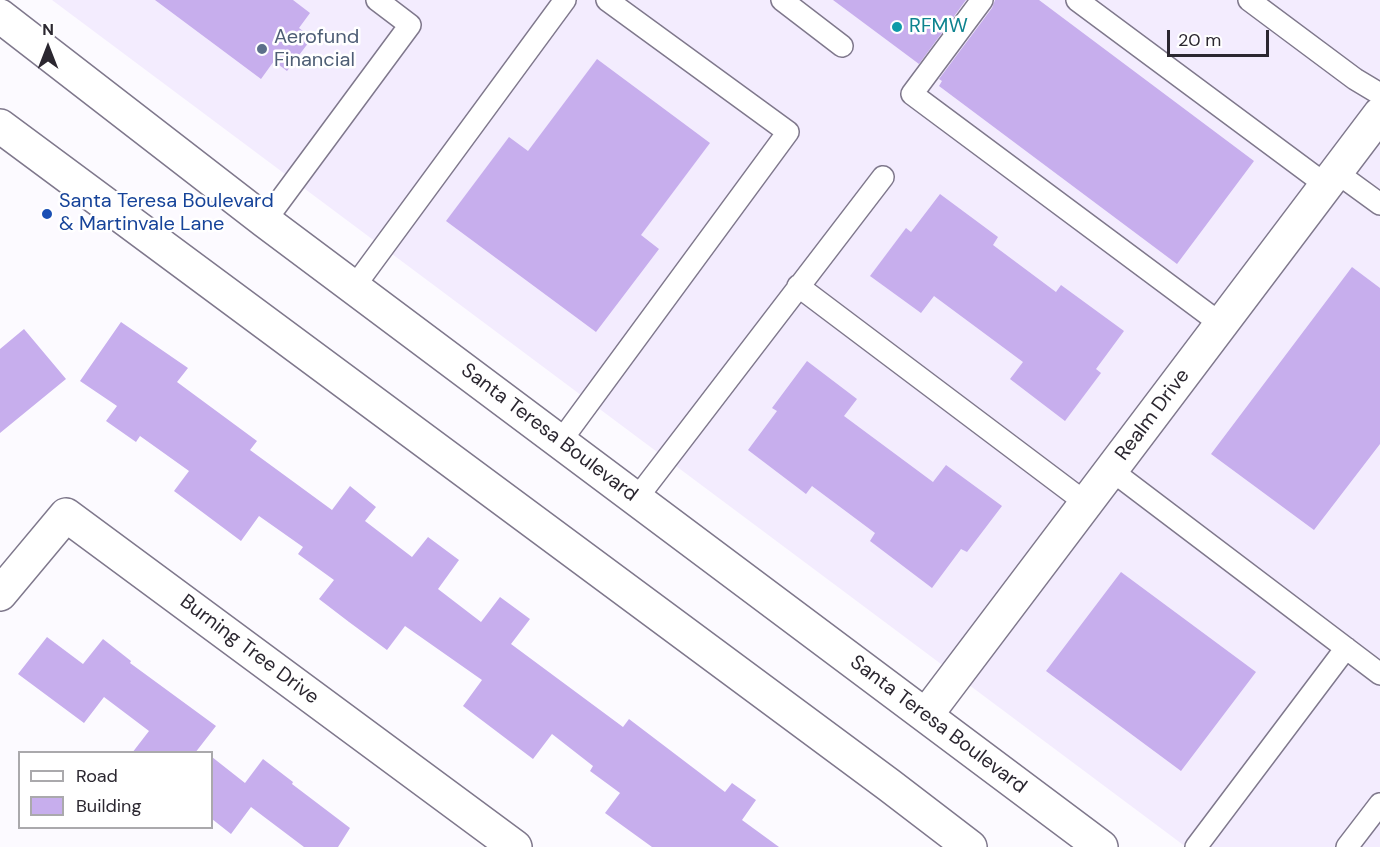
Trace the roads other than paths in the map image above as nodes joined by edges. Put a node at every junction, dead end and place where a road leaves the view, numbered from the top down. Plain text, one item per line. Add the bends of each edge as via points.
1 (376, 0) edge
2 (566, 0) edge
3 (607, 0) edge
4 (782, 0) edge
5 (982, 0) edge
6 (1077, 0) edge
7 (1249, 0) edge
8 (0, 16) edge
9 (842, 46) dead end
10 (1380, 94) edge
11 (1380, 114) edge
12 (0, 126) edge
13 (883, 177) dead end
14 (1331, 179) junction
15 (1380, 204) edge
16 (265, 221) junction
17 (798, 286) junction
18 (354, 287) junction
19 (1221, 324) junction
20 (560, 442) junction
21 (1111, 470) junction
22 (637, 498) junction
23 (1086, 503) junction
24 (0, 594) edge
25 (1346, 648) junction
26 (1380, 674) edge
27 (926, 715) junction
28 (1380, 804) edge
29 (515, 847) edge
30 (970, 847) edge
31 (1101, 847) edge
32 (1196, 847) edge
33 (1347, 847) edge

1 - 16 lane via 410,25
2 - 18 lane
3 - 20 lane via 788,132
4 - 9 lane
5 - 19 lane via 912,94
6 - 14 lane
7 - 10 lane
8 - 16 main road, Santa Teresa Boulevard
11 - 14 main road, Realm Drive
12 - 30 main road
13 - 17 lane
14 - 15 lane
14 - 19 main road, Realm Drive
16 - 18 main road, Santa Teresa Boulevard
17 - 22 lane
17 - 23 lane
18 - 20 main road, Santa Teresa Boulevard
19 - 21 main road, Realm Drive
20 - 22 main road, Santa Teresa Boulevard
21 - 23 main road, Realm Drive
21 - 25 lane
22 - 27 main road, Santa Teresa Boulevard
23 - 27 main road, Realm Drive
24 - 29 main road, Burning Tree Drive via 66,515
25 - 26 lane
25 - 32 lane
27 - 31 main road, Santa Teresa Boulevard
28 - 33 lane

